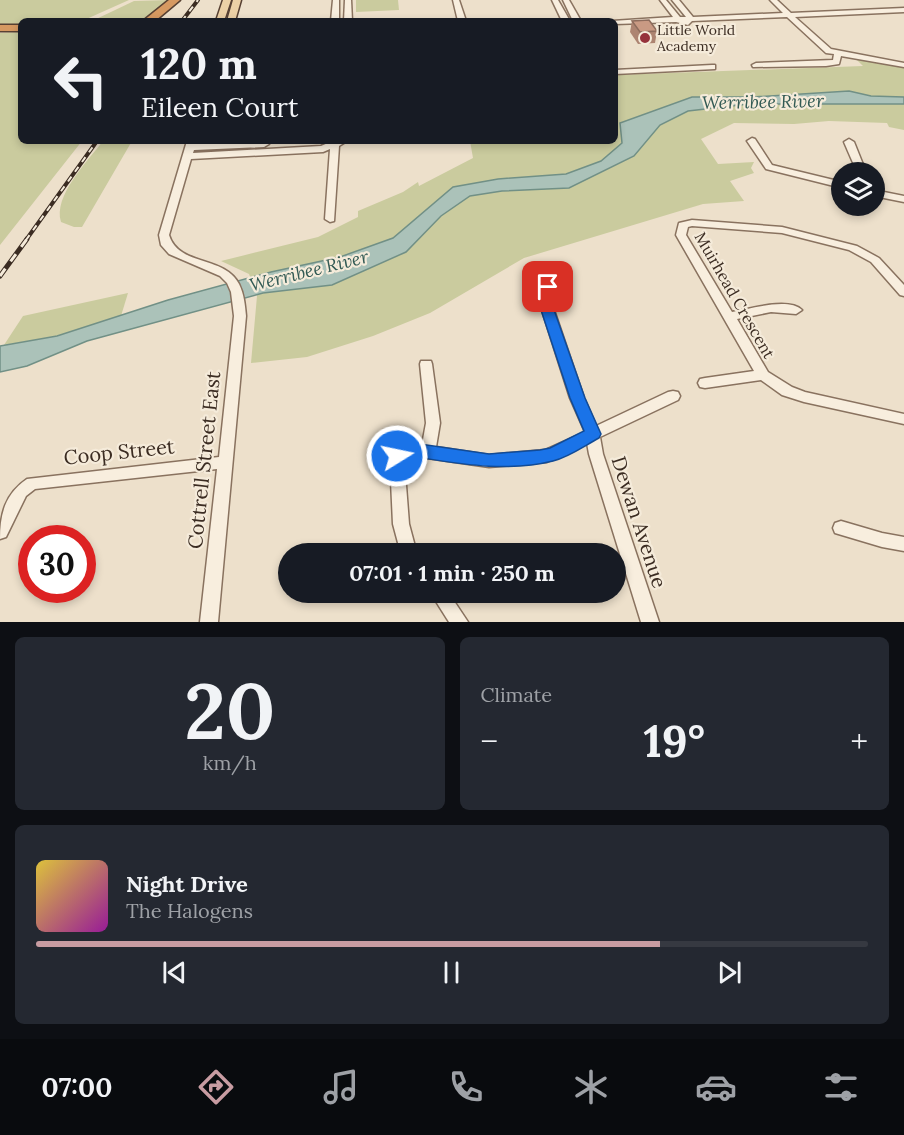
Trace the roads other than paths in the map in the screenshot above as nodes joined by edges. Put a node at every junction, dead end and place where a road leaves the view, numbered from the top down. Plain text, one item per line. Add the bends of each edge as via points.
1 (176, 0) edge
2 (227, 0) edge
3 (237, 0) edge
4 (336, 0) edge
5 (348, 0) edge
6 (456, 0) edge
7 (555, 0) edge
8 (566, 0) edge
9 (663, 0) edge
10 (675, 0) edge
11 (773, 0) edge
12 (783, 0) edge
13 (863, 5) dead end
14 (904, 10) edge
15 (874, 14) junction
16 (904, 15) edge
17 (796, 16) junction
18 (152, 18) edge
19 (162, 18) edge
20 (221, 18) edge
21 (232, 18) edge
22 (335, 18) edge
23 (348, 18) edge
24 (460, 18) edge
25 (564, 18) edge
26 (575, 18) edge
27 (678, 20) junction
28 (689, 21) junction
29 (618, 24) edge
30 (618, 24) edge
31 (838, 54) junction
32 (756, 65) dead end
33 (904, 65) edge
34 (712, 67) dead end
35 (618, 72) edge
36 (752, 141) dead end
37 (849, 142) dead end
38 (262, 144) edge
39 (333, 144) edge
40 (336, 144) edge
41 (190, 148) edge
42 (858, 162) edge
43 (831, 183) edge
44 (885, 195) edge
45 (904, 199) edge
46 (330, 219) dead end
47 (548, 287) dead end
48 (904, 292) edge
49 (796, 310) dead end
50 (728, 317) junction
51 (426, 364) dead end
52 (763, 375) junction
53 (705, 383) dead end
54 (673, 396) dead end
55 (904, 419) edge
56 (593, 434) junction
57 (428, 452) junction
58 (225, 462) junction
59 (841, 528) dead end
60 (0, 532) edge
61 (406, 543) edge
62 (904, 544) edge
63 (446, 603) edge
64 (208, 622) edge
65 (459, 622) edge
66 (650, 622) edge

1 - 18 highway
1 - 19 highway
2 - 20 main road
3 - 21 main road
4 - 22 street
5 - 23 street
6 - 24 street
7 - 25 street
8 - 26 street
9 - 27 street
10 - 28 street
11 - 17 street
12 - 17 street
13 - 15 street
14 - 15 street
15 - 16 street
15 - 17 street
17 - 28 street
17 - 31 street via 824,49
27 - 28 street
27 - 29 street
28 - 30 street
31 - 32 street via 836,62 826,64
31 - 33 street
34 - 35 street
36 - 43 street via 769,169
37 - 42 street
38 - 41 street
39 - 41 street via 323,148
40 - 46 street
41 - 58 street, Cottrell Street East via 164,235 169,250 224,273 233,282 239,302
44 - 45 street
47 - 56 street, Dewan Avenue via 547,307
48 - 50 street, Muirhead Crescent via 870,253 782,230 692,223 682,226 681,235
49 - 50 street via 771,308
50 - 52 street, Muirhead Crescent
51 - 57 street via 433,423
52 - 53 street
52 - 55 street, Muirhead Crescent via 804,397
54 - 56 street
56 - 57 street via 553,454 502,461
56 - 66 street, Dewan Avenue via 598,461
57 - 61 street via 401,450 397,459
58 - 60 street, Coop Street via 32,483 21,491
58 - 64 street, Cottrell Street East
59 - 62 street
63 - 65 street

